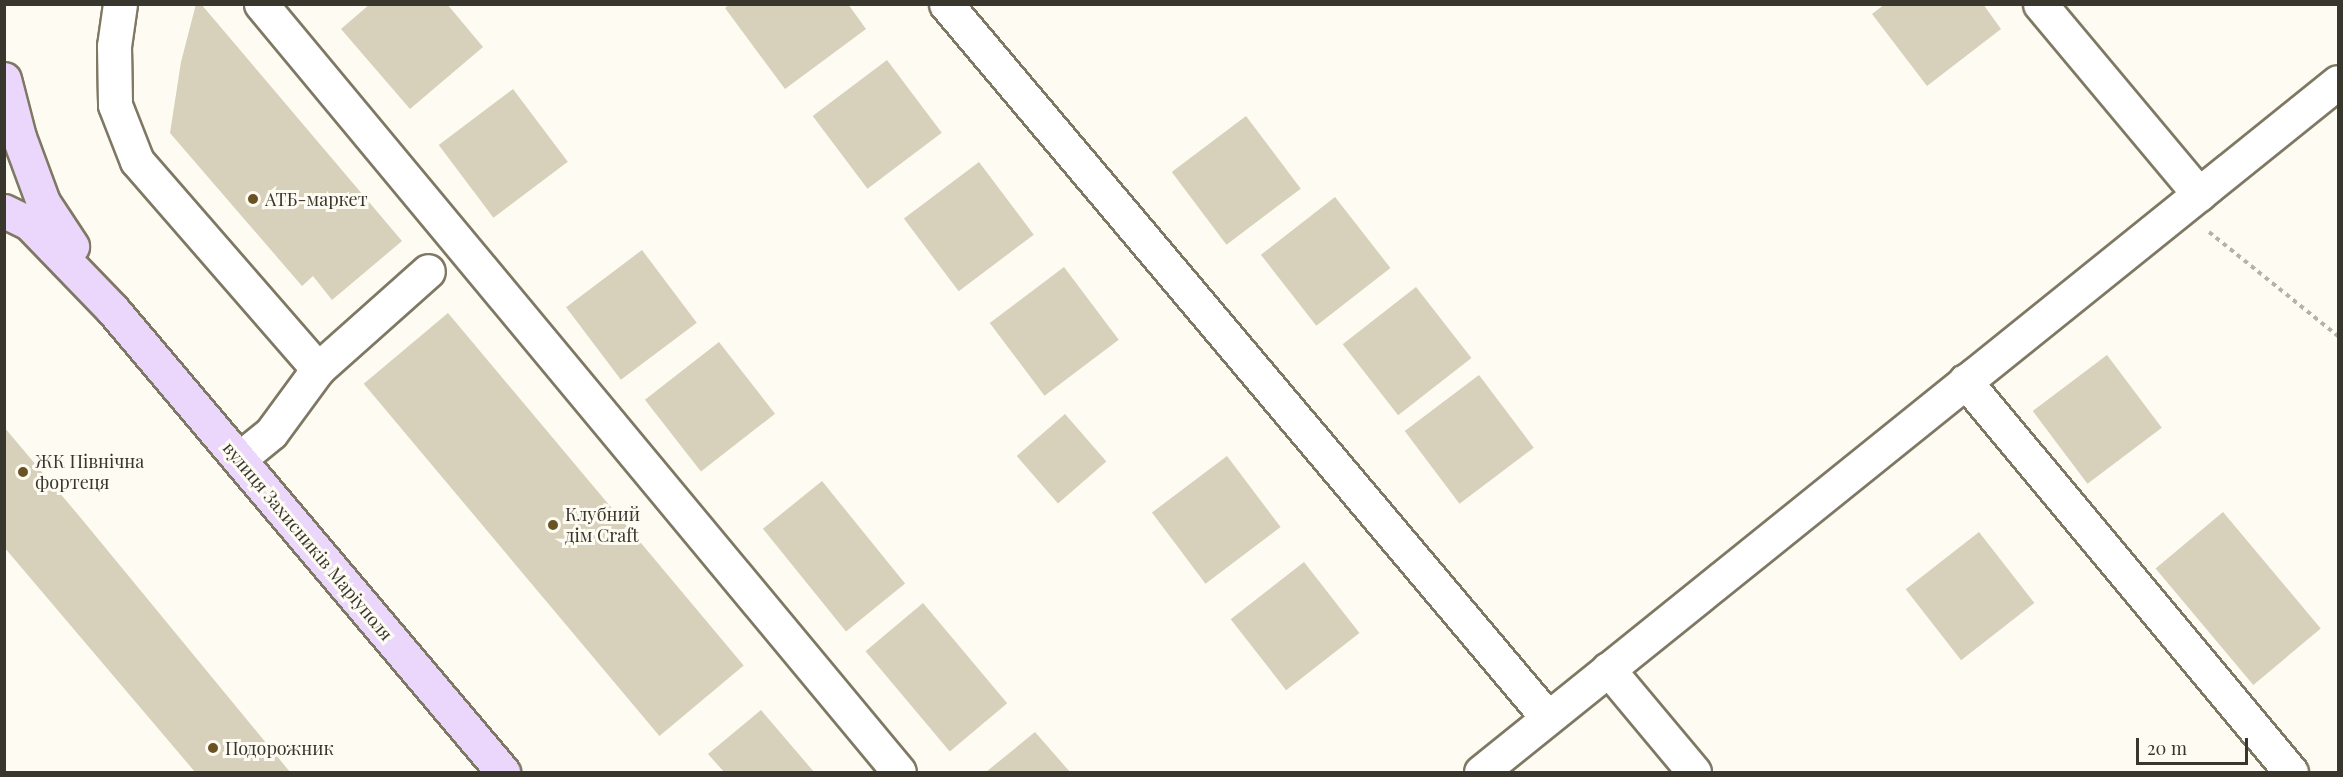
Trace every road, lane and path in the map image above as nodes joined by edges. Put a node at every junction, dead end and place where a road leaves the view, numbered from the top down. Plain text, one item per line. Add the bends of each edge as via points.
1 (120, 4) edge
2 (261, 4) edge
3 (946, 4) edge
4 (2040, 4) edge
5 (4, 79) edge
6 (2338, 82) edge
7 (2189, 202) junction
8 (4, 211) edge
9 (428, 271) dead end
10 (113, 310) junction
11 (2338, 336) edge
12 (318, 369) junction
13 (1965, 381) junction
14 (238, 459) junction
15 (1608, 669) junction
16 (1547, 717) junction
17 (503, 772) edge
18 (898, 772) edge
19 (1481, 772) edge
20 (1694, 772) edge
21 (2291, 772) edge

1 - 12 lane via 114,46 115,105 137,161
2 - 18 lane
3 - 16 lane
4 - 7 lane
5 - 10 main road via 19,137 43,202
6 - 7 lane
7 - 11 path
7 - 13 lane
8 - 10 main road via 29,223
9 - 12 lane
10 - 14 main road, вулиця Захисників Маріуполя
12 - 14 lane via 271,433
13 - 15 lane
13 - 21 lane
14 - 17 main road, вулиця Захисників Маріуполя
15 - 16 lane
15 - 20 lane
16 - 19 lane

